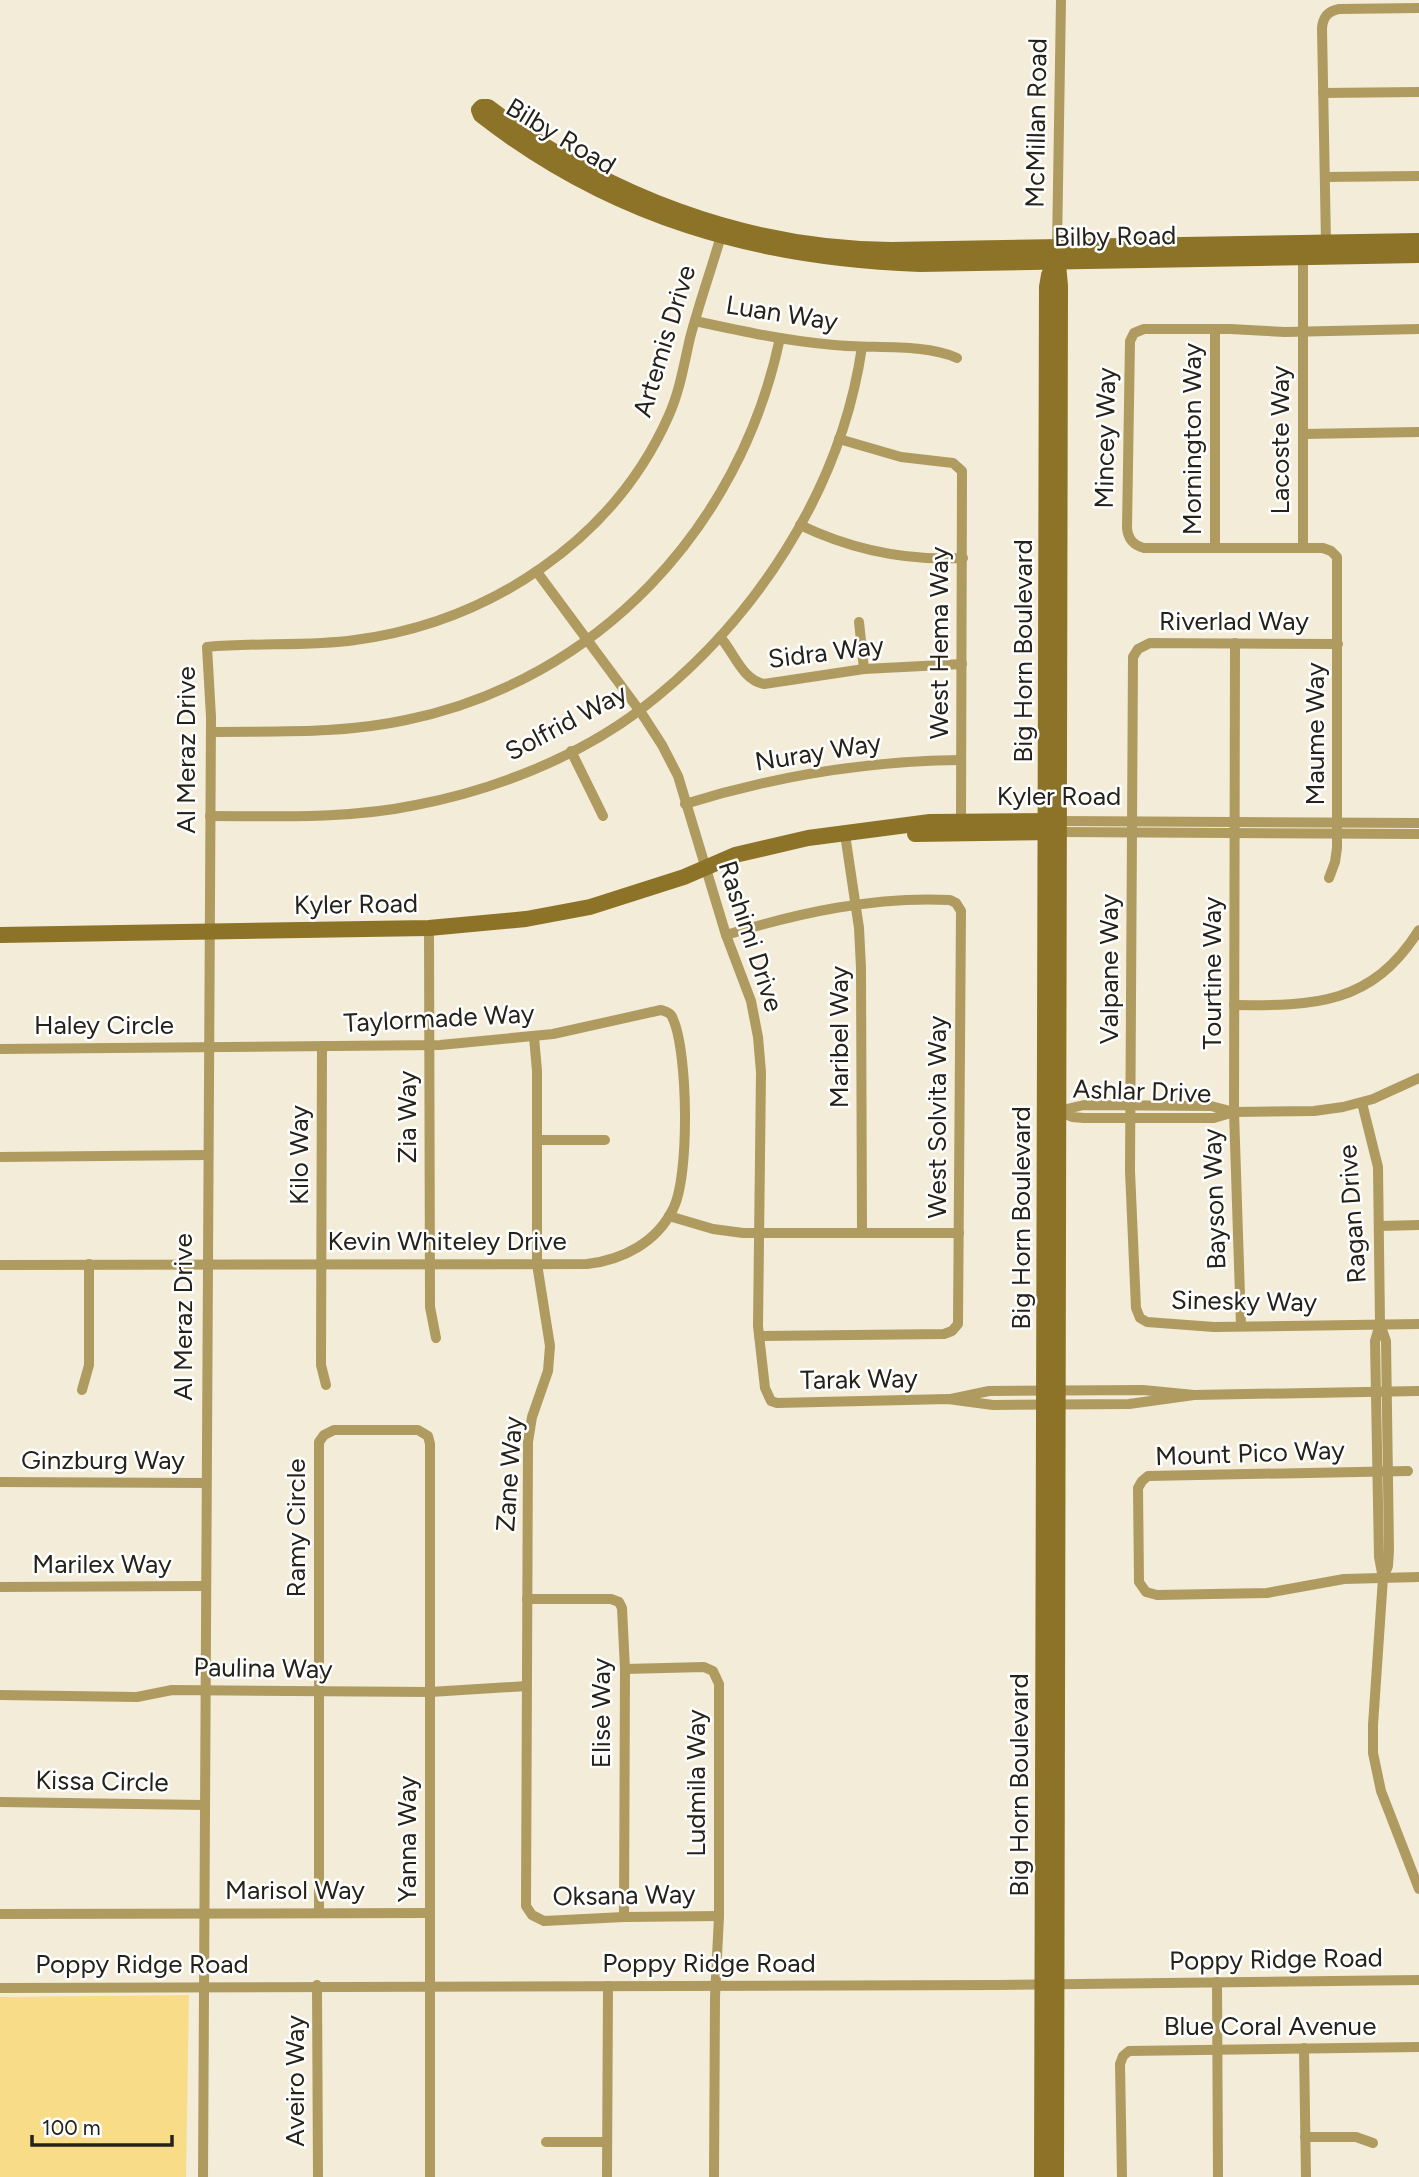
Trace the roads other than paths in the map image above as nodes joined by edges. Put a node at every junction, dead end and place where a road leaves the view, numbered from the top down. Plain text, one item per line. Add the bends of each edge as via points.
1 (1060, 0) edge
2 (1419, 8) edge
3 (1419, 92) edge
4 (1323, 93) junction
5 (1419, 176) edge
6 (1325, 177) junction
7 (721, 236) junction
8 (1419, 241) edge
9 (791, 242) junction
10 (1326, 243) junction
11 (1057, 255) junction
12 (1419, 255) edge
13 (1303, 257) junction
14 (695, 321) junction
15 (1215, 329) junction
16 (1419, 329) edge
17 (1303, 331) junction
18 (780, 338) junction
19 (862, 348) junction
20 (957, 358) dead end
21 (1419, 432) edge
22 (1303, 434) junction
23 (839, 439) junction
24 (800, 525) junction
25 (1215, 548) junction
26 (1303, 548) junction
27 (962, 558) junction
28 (537, 572) junction
29 (859, 622) dead end
30 (720, 637) junction
31 (587, 640) junction
32 (1235, 643) junction
33 (1338, 644) junction
34 (207, 647) joint
35 (962, 664) junction
36 (864, 669) junction
37 (639, 710) junction
38 (211, 732) junction
39 (571, 751) junction
40 (961, 760) junction
41 (685, 804) junction
42 (210, 816) junction
43 (603, 816) dead end
44 (961, 821) junction
45 (1419, 822) edge
46 (1053, 826) junction
47 (1132, 827) junction
48 (1235, 827) junction
49 (1337, 828) junction
50 (1419, 834) edge
51 (846, 841) junction
52 (706, 870) junction
53 (1329, 878) dead end
54 (856, 905) junction
55 (429, 928) junction
56 (1419, 930) edge
57 (208, 931) junction
58 (0, 935) edge
59 (726, 935) junction
60 (1234, 1005) junction
61 (669, 1013) joint
62 (534, 1037) junction
63 (430, 1045) junction
64 (322, 1046) junction
65 (207, 1047) junction
66 (0, 1049) edge
67 (1419, 1078) edge
68 (1362, 1102) junction
69 (1131, 1105) junction
70 (1058, 1111) junction
71 (1234, 1112) junction
72 (1131, 1118) junction
73 (537, 1140) junction
74 (605, 1140) dead end
75 (207, 1155) junction
76 (0, 1157) edge
77 (669, 1216) junction
78 (1419, 1225) edge
79 (1379, 1226) junction
80 (759, 1233) junction
81 (862, 1233) junction
82 (959, 1233) junction
83 (89, 1264) junction
84 (206, 1264) junction
85 (321, 1264) junction
86 (430, 1264) junction
87 (537, 1264) junction
88 (0, 1265) edge
89 (1380, 1324) junction
90 (1419, 1324) edge
91 (1241, 1326) junction
92 (759, 1336) junction
93 (436, 1338) dead end
94 (326, 1385) dead end
95 (82, 1390) dead end
96 (1419, 1391) edge
97 (1381, 1392) junction
98 (1051, 1398) junction
99 (771, 1401) joint
100 (1383, 1471) junction
101 (1408, 1471) dead end
102 (0, 1482) edge
103 (205, 1483) junction
104 (1419, 1577) edge
105 (1383, 1578) junction
106 (205, 1586) junction
107 (0, 1587) edge
108 (527, 1599) junction
109 (625, 1669) junction
110 (527, 1686) junction
111 (204, 1690) junction
112 (318, 1691) junction
113 (430, 1692) junction
114 (0, 1695) edge
115 (0, 1802) edge
116 (204, 1805) junction
117 (1417, 1875) edge
118 (1419, 1889) edge
119 (203, 1913) junction
120 (319, 1913) junction
121 (429, 1913) junction
122 (0, 1914) edge
123 (532, 1915) joint
124 (719, 1916) junction
125 (624, 1917) junction
126 (1419, 1980) edge
127 (1217, 1982) junction
128 (1049, 1984) junction
129 (317, 1985) junction
130 (430, 1985) junction
131 (608, 1986) junction
132 (715, 1986) junction
133 (203, 1987) junction
134 (0, 1988) edge
135 (1304, 2048) junction
136 (1419, 2048) edge
137 (1217, 2049) junction
138 (1305, 2137) junction
139 (546, 2142) dead end
140 (607, 2142) junction
141 (1373, 2143) dead end
142 (203, 2177) edge
143 (318, 2177) edge
144 (430, 2177) edge
145 (607, 2177) edge
146 (714, 2177) edge
147 (1042, 2177) edge
148 (1056, 2177) edge
149 (1122, 2177) edge
150 (1218, 2177) edge
151 (1306, 2177) edge

1 - 11 street, McMillan Road
2 - 4 street via 1339,9 1327,14 1322,28
3 - 4 street
4 - 6 street
5 - 6 street
6 - 10 street
7 - 9 main road via 735,234 786,246
7 - 9 main road, Bilby Road via 665,218 583,181 500,130 481,115 481,108 488,107 571,162 647,200 725,227
7 - 11 main road, Bilby Road via 788,252 861,261 920,264
7 - 14 street, Artemis Drive
8 - 10 main road, Bilby Road
9 - 11 main road, Bilby Road via 872,250
10 - 11 main road, Bilby Road
11 - 13 main road, Bilby Road
11 - 46 main road, Big Horn Boulevard via 1047,287
12 - 13 main road, Bilby Road
13 - 17 street, Lacoste Way
14 - 18 street, Luan Way
14 - 28 street, Artemis Drive via 676,396 647,456 595,525
15 - 17 street, Mincey Way
15 - 25 street, Mornington Way
15 - 25 street, Mincey Way via 1144,329 1131,336 1127,528 1140,547
16 - 17 street, Mincey Way
17 - 22 street, Lacoste Way
18 - 19 street, Luan Way
18 - 31 street via 752,431 709,512 652,584
19 - 20 street, Luan Way via 927,350
19 - 23 street, Solfrid Way
21 - 22 street
22 - 26 street, Lacoste Way
23 - 24 street, Solfrid Way
23 - 27 street, West Hema Way via 960,467
24 - 27 street via 884,554
24 - 30 street, Solfrid Way via 763,585
25 - 26 street, Mincey Way
26 - 33 street, Maume Way via 1327,549 1337,557
27 - 35 street, West Hema Way
28 - 31 street, Rashimi Drive
28 - 34 street, Artemis Drive via 467,609 401,631 334,643
29 - 36 street
30 - 36 street, Sidra Way via 746,676 759,684
30 - 37 street, Solfrid Way
31 - 37 street, Rashimi Drive
31 - 38 street via 514,684 428,715 332,730
32 - 33 street, Riverlad Way
32 - 47 street, Riverlad Way via 1150,643 1135,652
32 - 48 street, Tourtine Way
33 - 49 street, Maume Way
34 - 38 street, Al Meraz Drive
35 - 36 street, Sidra Way
35 - 40 street, West Hema Way
37 - 39 street, Solfrid Way
37 - 41 street, Rashimi Drive via 674,768
38 - 42 street, Al Meraz Drive
39 - 42 street, Solfrid Way via 503,781 414,806 338,815
39 - 43 street
40 - 41 street, Nuray Way via 825,770
40 - 44 street, West Hema Way
41 - 52 street, Rashimi Drive
42 - 57 street, Al Meraz Drive
44 - 46 main road, Kyler Road
44 - 52 main road, Kyler Road via 808,838 735,855
45 - 49 street, Kyler Road
46 - 47 street, Kyler Road
46 - 51 main road, Kyler Road
46 - 70 main road, Big Horn Boulevard
46 - 98 main road, Big Horn Boulevard
47 - 48 street, Kyler Road
47 - 69 street, Valpane Way
48 - 49 street, Kyler Road
48 - 60 street, Tourtine Way
49 - 50 street, Kyler Road
49 - 53 street, Maume Way via 1337,855
51 - 52 main road, Kyler Road
51 - 54 street, Maribel Way
52 - 55 main road, Kyler Road via 558,914
52 - 59 street, Rashimi Drive
54 - 59 street
54 - 81 street, Maribel Way via 862,986
54 - 82 street, West Solvita Way via 947,900 961,911
55 - 57 main road, Kyler Road
55 - 63 street, Zia Way
56 - 60 street via 1385,971 1352,992 1311,1004
57 - 58 main road, Kyler Road
57 - 65 street, Al Meraz Drive
59 - 80 street, Rashimi Drive via 751,1001 758,1037
60 - 71 street, Tourtine Way
61 - 62 street, Taylormade Way via 657,1010
61 - 77 street, Kevin Whiteley Drive via 677,1034 684,1092 682,1184
62 - 63 street, Taylormade Way
62 - 73 street, Zane Way
63 - 64 street, Taylormade Way
63 - 86 street, Zia Way
64 - 65 street, Taylormade Way
64 - 85 street, Kilo Way
65 - 66 street, Haley Circle
65 - 75 street, Al Meraz Drive
67 - 68 street, Ashlar Drive
68 - 71 street, Ashlar Drive via 1314,1111
68 - 79 street, Ragan Drive via 1378,1167
69 - 70 street, Ashlar Drive via 1077,1105
69 - 71 street, Ashlar Drive via 1211,1106
69 - 72 street, Valpane Way
70 - 72 street, Ashlar Drive via 1078,1118
70 - 98 main road, Big Horn Boulevard
71 - 72 street, Ashlar Drive via 1214,1118
71 - 91 street, Bayson Way
72 - 91 street, Sinesky Way via 1137,1312 1147,1322
73 - 74 street
73 - 87 street, Zane Way
75 - 76 street
75 - 84 street, Al Meraz Drive
77 - 80 street via 713,1229
77 - 87 street, Kevin Whiteley Drive via 647,1241 619,1257 587,1264
78 - 79 street
79 - 89 street, Ragan Drive
80 - 81 street
80 - 92 street, Rashimi Drive
81 - 82 street
82 - 92 street, West Solvita Way via 956,1328 944,1334
83 - 84 street, Kevin Whiteley Drive
83 - 88 street, Kevin Whiteley Drive
83 - 95 street via 90,1356
84 - 85 street, Kevin Whiteley Drive
84 - 103 street, Al Meraz Drive
85 - 86 street, Kevin Whiteley Drive
85 - 94 street, Kilo Way via 321,1365
86 - 87 street, Kevin Whiteley Drive
86 - 93 street, Zia Way
87 - 108 street, Zane Way via 551,1346 528,1442
89 - 90 street, Sinesky Way
89 - 91 street, Sinesky Way
89 - 97 street, Ragan Drive via 1385,1337
92 - 99 street, Rashimi Drive via 765,1388
96 - 97 street, Tarak Way
97 - 98 street, Tarak Way via 1194,1395 1143,1390
97 - 100 street, Mount Pico Way
98 - 99 street, Tarak Way via 989,1391 948,1399
98 - 128 main road, Big Horn Boulevard
100 - 101 street, Mount Pico Way
100 - 105 street, Mount Pico Way via 1379,1557
100 - 105 street, Mount Pico Way via 1148,1476 1138,1488 1139,1577 1143,1589 1157,1595 1267,1593
102 - 103 street, Ginzburg Way
103 - 106 street, Al Meraz Drive
104 - 105 street, Mount Pico Way
105 - 117 street, Mount Pico Way via 1374,1754 1381,1791
106 - 107 street, Marilex Way
106 - 111 street, Al Meraz Drive
108 - 109 street, Elise Way via 619,1602
108 - 110 street, Zane Way
109 - 124 street, Ludmila Way via 699,1666 709,1668 718,1679
109 - 125 street, Elise Way
110 - 113 street, Paulina Way
110 - 123 street, Zane Way via 526,1901
111 - 112 street, Paulina Way
111 - 114 street, Paulina Way via 137,1697
111 - 116 street, Al Meraz Drive
112 - 113 street, Paulina Way
112 - 113 street, Ramy Circle via 319,1442 334,1430 418,1430 428,1436 430,1444
112 - 120 street
113 - 121 street, Yanna Way
115 - 116 street, Kissa Circle
116 - 119 street, Al Meraz Drive
117 - 118 street, Mount Pico Way
119 - 120 street, Marisol Way
119 - 122 street
119 - 133 street, Al Meraz Drive
120 - 121 street, Marisol Way
121 - 130 street, Yanna Way
123 - 125 street, Oksana Way via 544,1921
124 - 125 street, Oksana Way
124 - 132 street, Ludmila Way
126 - 127 street, Poppy Ridge Road
127 - 128 street, Poppy Ridge Road
127 - 137 street
128 - 132 street, Poppy Ridge Road
128 - 147 main road, Big Horn Boulevard
128 - 148 main road, Big Horn Boulevard
129 - 130 street, Poppy Ridge Road
129 - 133 street, Poppy Ridge Road
129 - 143 street, Aveiro Way
130 - 131 street, Poppy Ridge Road
130 - 144 street, Yanna Way
131 - 132 street, Poppy Ridge Road
131 - 140 street
132 - 146 street, Ludmila Way
133 - 134 street, Poppy Ridge Road
133 - 142 street, Al Meraz Drive
135 - 136 street, Blue Coral Avenue
135 - 137 street, Blue Coral Avenue
135 - 138 street
137 - 149 street, Blue Coral Avenue via 1136,2049 1123,2056
137 - 150 street
138 - 141 street via 1356,2137
138 - 151 street
139 - 140 street
140 - 145 street

